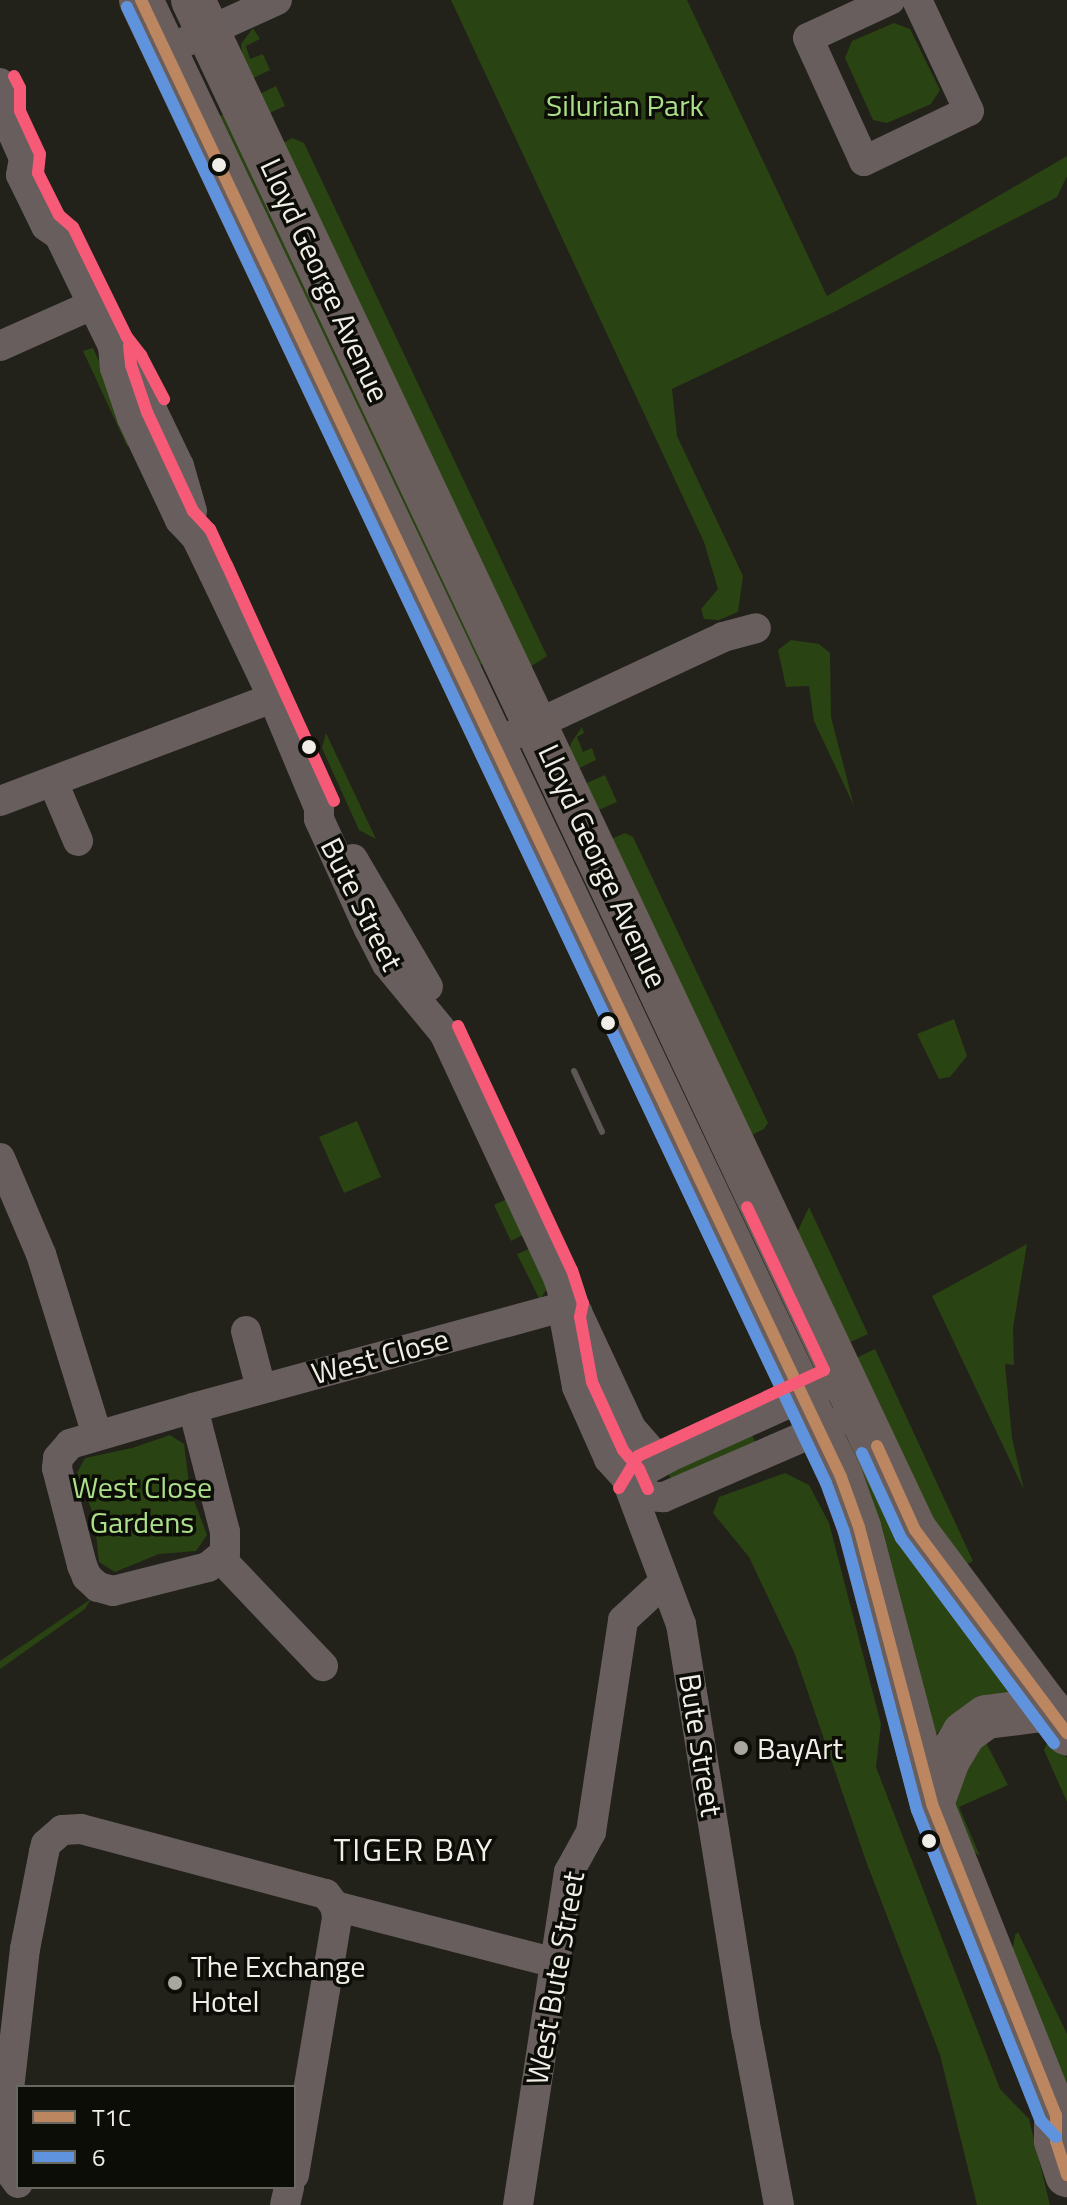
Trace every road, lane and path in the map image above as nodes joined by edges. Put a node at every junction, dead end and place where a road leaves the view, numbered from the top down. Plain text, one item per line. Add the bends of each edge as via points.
1 (141, 0) edge
2 (277, 0) edge
3 (890, 0) edge
4 (917, 0) edge
5 (200, 16) edge
6 (165, 51) junction
7 (0, 83) edge
8 (8, 131) edge
9 (92, 305) junction
10 (0, 346) edge
11 (756, 628) dead end
12 (273, 698) junction
13 (536, 724) junction
14 (494, 744) junction
15 (53, 782) junction
16 (0, 801) edge
17 (78, 841) dead end
18 (0, 1158) edge
19 (567, 1306) junction
20 (246, 1331) dead end
21 (261, 1388) junction
22 (852, 1395) junction
23 (193, 1408) junction
24 (811, 1414) junction
25 (97, 1435) junction
26 (669, 1457) junction
27 (633, 1495) junction
28 (221, 1559) junction
29 (663, 1583) junction
30 (323, 1666) dead end
31 (1058, 1721) edge
32 (932, 1804) junction
33 (335, 1906) junction
34 (555, 1963) junction
35 (1061, 2120) edge
36 (296, 2165) edge
37 (1067, 2175) edge
38 (16, 2180) edge
39 (518, 2205) edge
40 (779, 2205) edge

1 - 6 main road, Lloyd George Avenue
2 - 5 street
3 - 4 street via 808,38 864,161 969,111
5 - 6 street
5 - 13 main road, Lloyd George Avenue
6 - 14 main road, Lloyd George Avenue
7 - 8 street, Bute Street
8 - 9 street, Bute Street via 21,175 46,226 59,235
9 - 10 street
9 - 12 street, Bute Street via 113,346 132,418
11 - 13 street via 723,637
12 - 15 street
12 - 19 street, Bute Street via 319,819 387,964 444,1033
13 - 14 street
13 - 22 main road, Lloyd George Avenue
14 - 24 main road, Lloyd George Avenue
15 - 16 street
15 - 17 street
18 - 25 street via 41,1254
19 - 21 street, West Close
19 - 26 street, Bute Street via 577,1312 631,1428 652,1452
19 - 27 street, Bute Street via 564,1316 577,1387 609,1459
20 - 21 street
21 - 23 street, West Close
22 - 24 street
22 - 31 main road, Lloyd George Avenue via 915,1530
23 - 25 street, West Close
23 - 28 street via 225,1532 227,1546
24 - 26 street
24 - 27 street via 664,1497
24 - 32 main road, Lloyd George Avenue via 859,1527
25 - 28 street, West Close via 70,1444 57,1468 87,1577 113,1591
26 - 27 street via 646,1470
27 - 29 street, Bute Street
28 - 30 street
29 - 34 street, West Bute Street via 623,1620 591,1832 569,1872
29 - 40 street, Bute Street via 681,1624
31 - 32 main road via 986,1717 964,1733
32 - 35 main road, Lloyd George Avenue
33 - 34 street
33 - 36 street
33 - 38 street via 326,1894 81,1829 71,1827 53,1836 44,1852 25,1949 9,2089 8,2155
34 - 39 street, West Bute Street
35 - 37 main road, Lloyd George Avenue via 1056,2141

